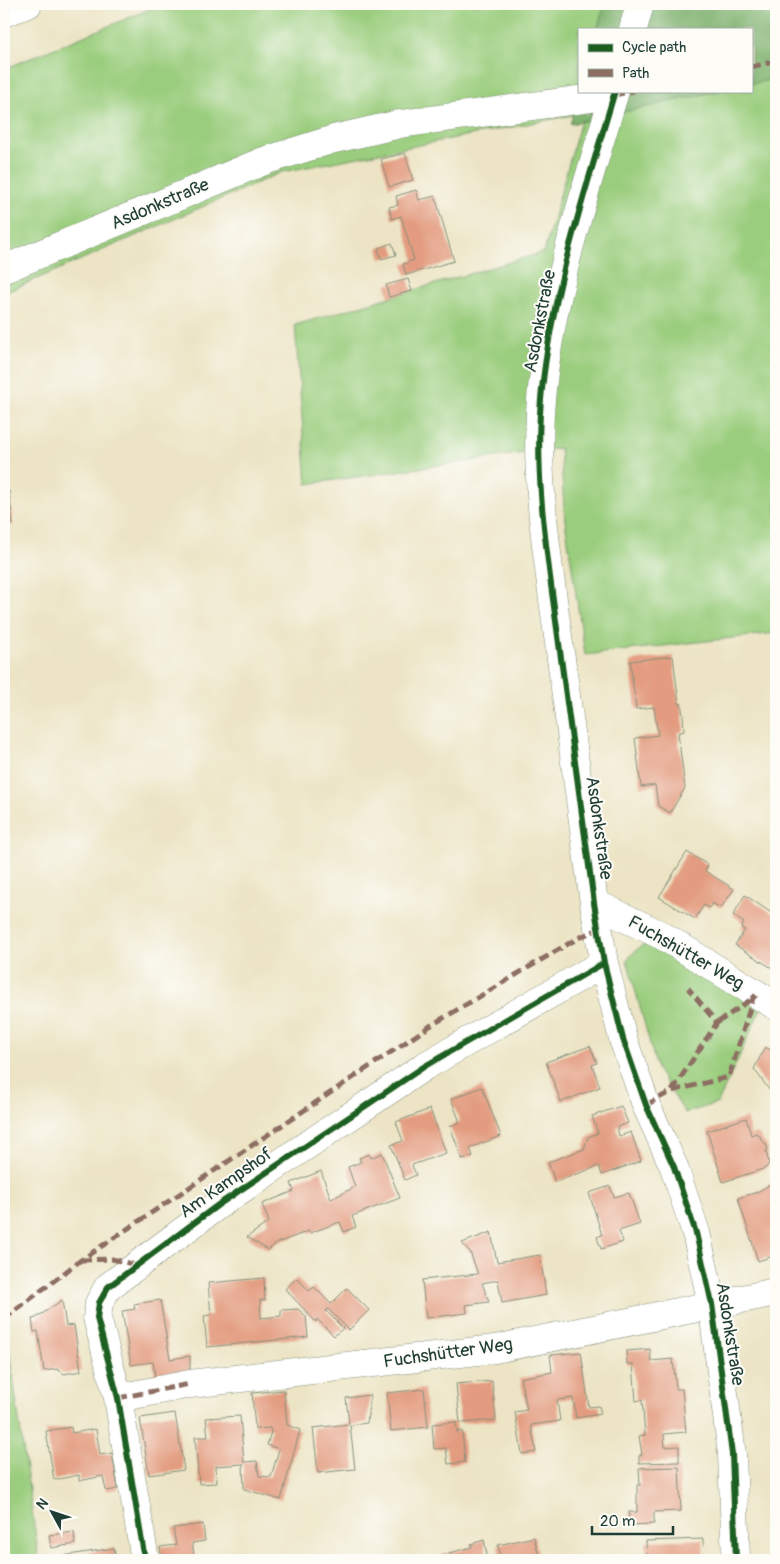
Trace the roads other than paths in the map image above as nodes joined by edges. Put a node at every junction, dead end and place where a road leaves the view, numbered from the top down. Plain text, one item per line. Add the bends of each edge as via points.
1 (28, 4) edge
2 (640, 4) edge
3 (4, 13) edge
4 (633, 28) edge
5 (614, 93) edge
6 (4, 269) edge
7 (594, 903) junction
8 (604, 963) junction
9 (776, 1006) edge
10 (776, 1292) edge
11 (712, 1304) junction
12 (118, 1398) junction
13 (145, 1560) edge
14 (736, 1560) edge

1 - 3 street
2 - 4 street
5 - 6 street, Asdonkstraße via 400,124 334,139 264,161
5 - 7 street, Asdonkstraße via 550,332 542,391 540,456 542,523
7 - 8 street, Asdonkstraße
7 - 9 street, Fuchshütter Weg via 663,936
8 - 11 street, Asdonkstraße via 623,1039 646,1105 674,1167 696,1233
8 - 12 street, Am Kampshof via 425,1066 218,1205 108,1287 97,1318
10 - 11 street, Fuchshütter Weg
11 - 12 street, Fuchshütter Weg via 495,1349 190,1384
11 - 14 street, Asdonkstraße via 732,1454
12 - 13 street, Am Kampshof

